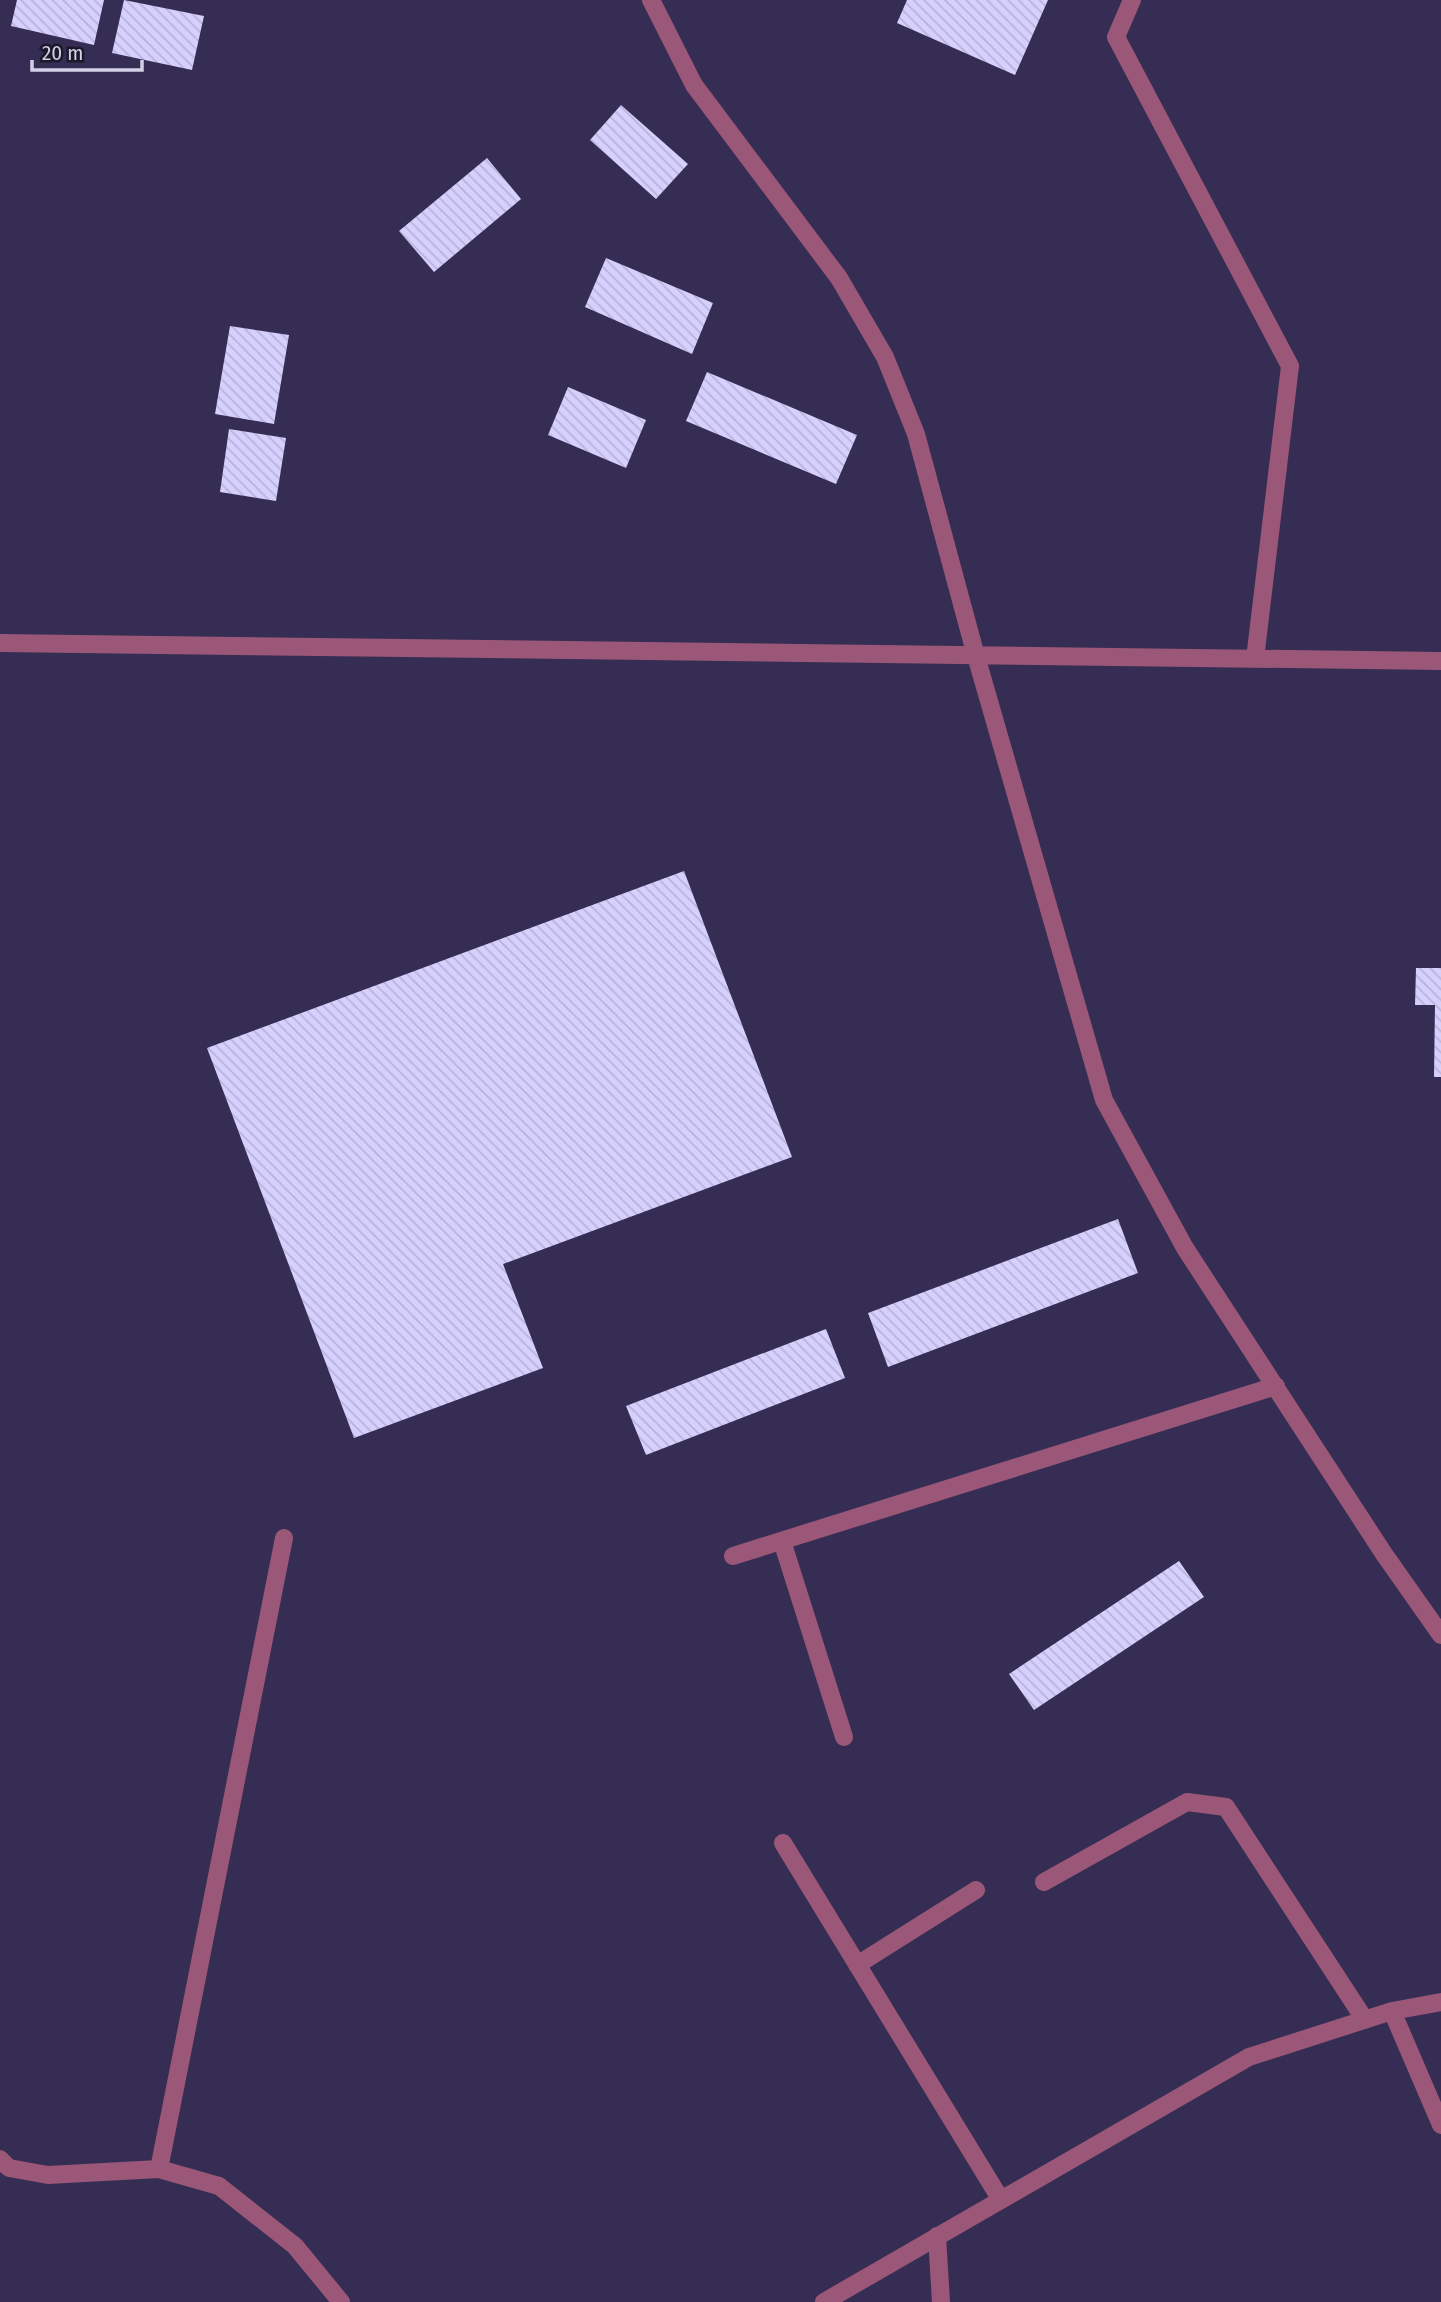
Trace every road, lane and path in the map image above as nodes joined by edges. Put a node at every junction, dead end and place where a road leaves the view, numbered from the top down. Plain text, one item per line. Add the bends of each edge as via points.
1 (651, 0) edge
2 (1132, 0) edge
3 (0, 643) edge
4 (976, 656) junction
5 (1255, 659) junction
6 (1441, 661) edge
7 (1276, 1386) junction
8 (284, 1538) dead end
9 (782, 1541) junction
10 (733, 1556) dead end
11 (1441, 1635) edge
12 (844, 1737) dead end
13 (783, 1843) dead end
14 (1044, 1882) dead end
15 (976, 1890) dead end
16 (857, 1965) junction
17 (1441, 2002) edge
18 (1392, 2011) junction
19 (1365, 2020) junction
20 (1441, 2125) edge
21 (0, 2159) edge
22 (159, 2169) junction
23 (1001, 2200) junction
24 (937, 2236) junction
25 (341, 2302) edge
26 (824, 2302) edge
27 (941, 2302) edge

1 - 4 street via 694,85 839,278 885,357 916,434
2 - 5 street via 1116,37 1290,366
3 - 4 street
4 - 5 street
4 - 7 street via 1104,1100 1185,1248
5 - 6 street
7 - 9 street
7 - 11 street
8 - 22 street
9 - 10 street
9 - 12 street
13 - 16 street
14 - 19 street via 1187,1802 1226,1807
15 - 16 street
16 - 23 street
17 - 18 street
18 - 19 street
18 - 20 street
19 - 23 street via 1250,2057
21 - 22 street via 9,2168 48,2175
22 - 25 street via 219,2186 295,2246
23 - 24 street
24 - 26 street
24 - 27 street

